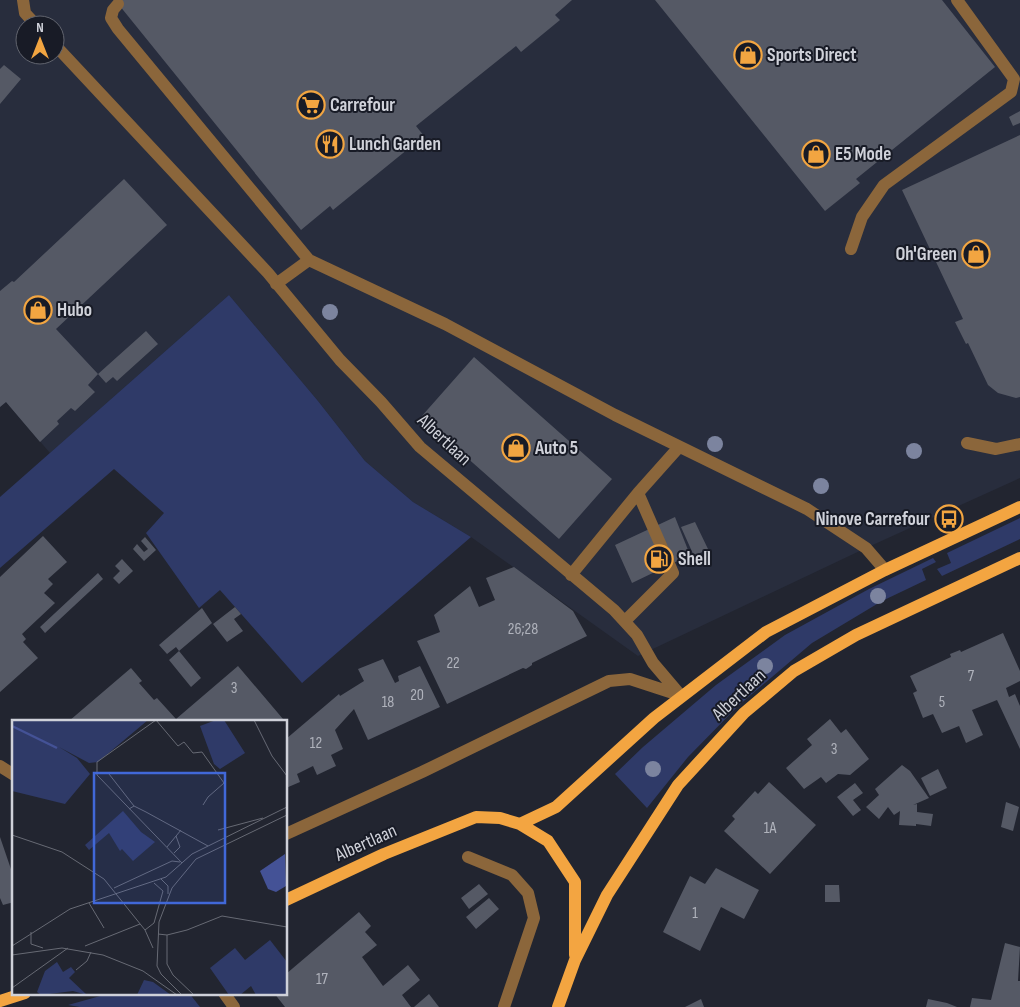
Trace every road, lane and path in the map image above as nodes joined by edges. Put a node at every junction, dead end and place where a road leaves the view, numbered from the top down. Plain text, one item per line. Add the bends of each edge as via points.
1 (23, 0) edge
2 (957, 0) edge
3 (118, 4) dead end
4 (27, 15) edge
5 (65, 56) edge
6 (851, 249) dead end
7 (309, 260) junction
8 (276, 284) junction
9 (967, 443) dead end
10 (1020, 444) edge
11 (679, 447) junction
12 (638, 493) junction
13 (1020, 507) edge
14 (1020, 558) edge
15 (884, 570) junction
16 (571, 575) junction
17 (625, 621) junction
18 (681, 696) junction
19 (0, 766) edge
20 (12, 774) edge
21 (520, 824) junction
22 (288, 833) edge
23 (468, 857) dead end
24 (288, 899) edge
25 (575, 960) junction
26 (22, 994) edge
27 (225, 994) edge
28 (0, 1001) edge
29 (234, 1007) edge
30 (504, 1007) edge
31 (558, 1007) edge

1 - 4 street
2 - 6 street via 1014,79 1011,92 884,185 862,217
3 - 7 street via 111,18 118,29
5 - 8 street, Albertlaan
7 - 8 street
7 - 11 street via 446,324
8 - 16 street, Albertlaan via 340,360 420,446
9 - 10 street via 996,449
11 - 12 street
11 - 15 street via 807,509 866,548
12 - 16 street
12 - 17 street via 673,573
13 - 15 main road, Albertlaan
14 - 25 main road, Albertlaan via 856,635 794,672 744,713 678,785 607,895
15 - 18 main road, Albertlaan via 766,632
16 - 17 street, Albertlaan
17 - 18 street, Albertlaan via 653,663
18 - 21 main road, Albertlaan via 556,806
18 - 22 street via 630,679 609,682
19 - 20 street
21 - 24 main road, Albertlaan via 500,818 476,818 384,854
21 - 25 main road, Albertlaan via 548,841 575,882
23 - 30 street via 512,876 528,893 534,918
25 - 31 main road, Albertlaan
26 - 28 main road
27 - 29 street

